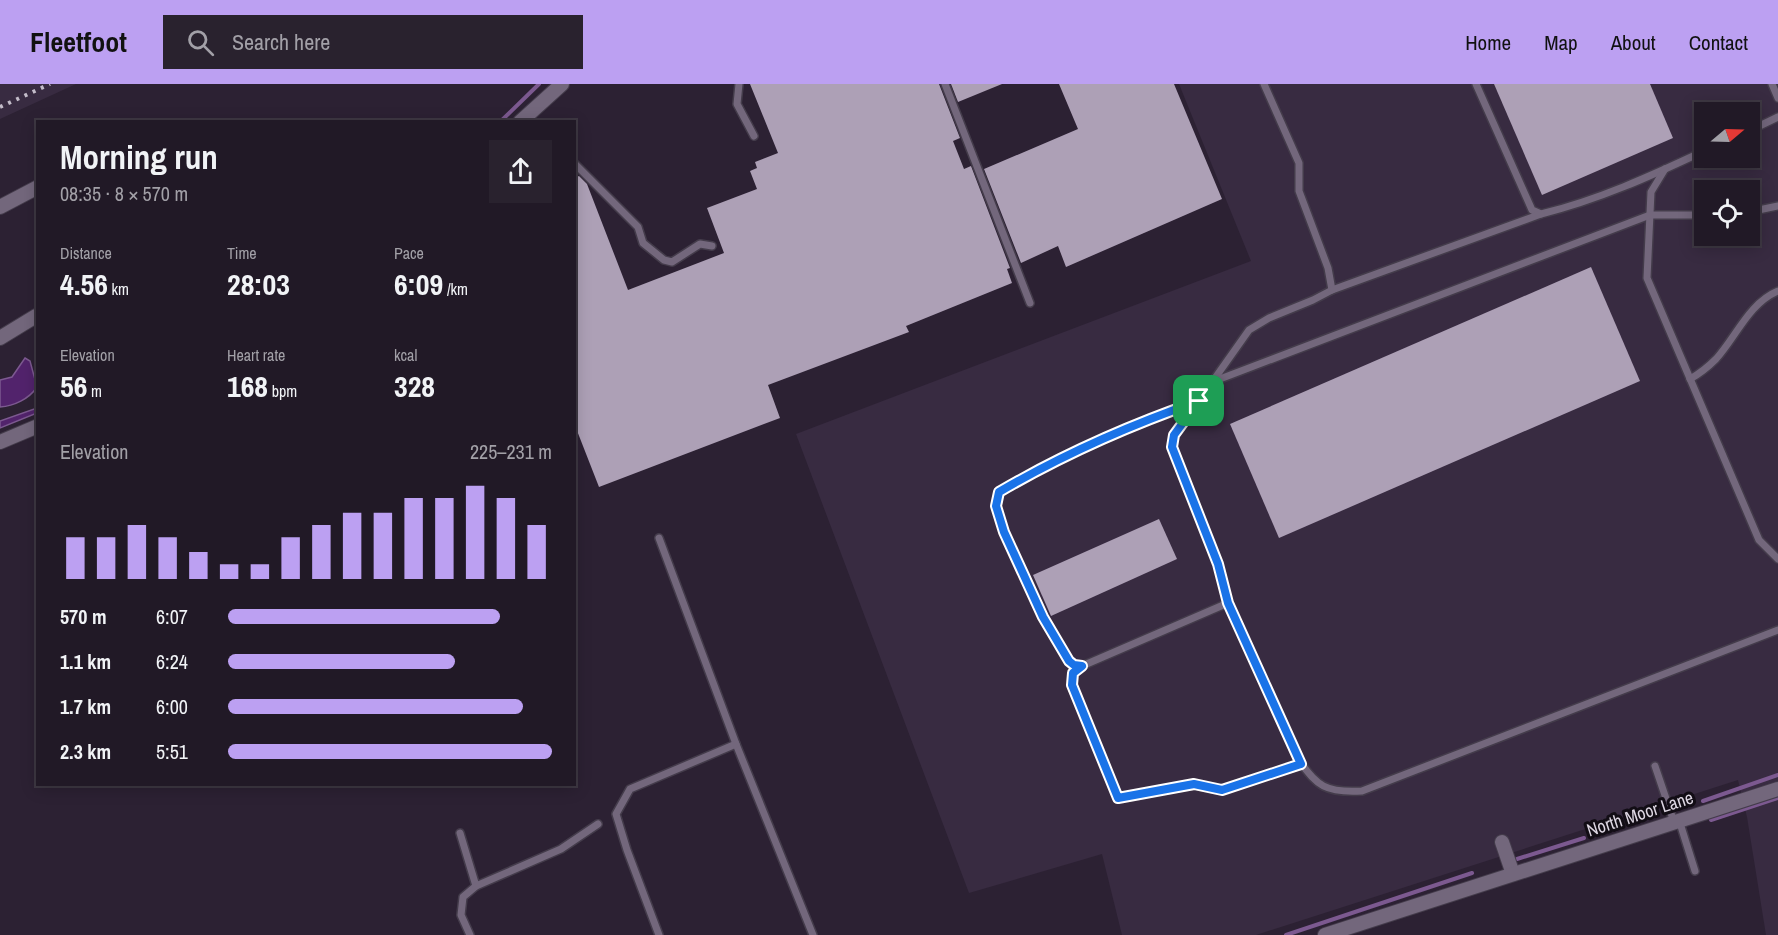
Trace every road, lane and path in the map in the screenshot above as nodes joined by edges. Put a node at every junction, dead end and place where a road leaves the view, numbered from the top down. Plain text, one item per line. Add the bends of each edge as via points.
1 (562, 84) edge
2 (739, 84) edge
3 (945, 84) edge
4 (1264, 84) edge
5 (1476, 84) edge
6 (1772, 84) edge
7 (1778, 98) edge
8 (1778, 117) edge
9 (527, 119) edge
10 (1760, 126) edge
11 (754, 136) dead end
12 (1694, 156) edge
13 (576, 165) edge
14 (1665, 169) junction
15 (36, 188) edge
16 (1778, 206) edge
17 (0, 207) edge
18 (1760, 210) edge
19 (1540, 214) junction
20 (1650, 215) junction
21 (1694, 215) edge
22 (712, 246) dead end
23 (1332, 290) junction
24 (1778, 291) edge
25 (1030, 303) dead end
26 (36, 318) edge
27 (0, 338) edge
28 (1690, 379) junction
29 (1212, 382) junction
30 (1199, 401) junction
31 (36, 427) edge
32 (0, 442) edge
33 (659, 538) dead end
34 (1778, 559) edge
35 (1228, 603) junction
36 (1778, 630) edge
37 (1082, 666) junction
38 (736, 744) junction
39 (1301, 764) junction
40 (1655, 766) dead end
41 (1778, 789) edge
42 (1676, 821) junction
43 (598, 824) dead end
44 (460, 833) dead end
45 (1502, 842) dead end
46 (1695, 871) dead end
47 (1513, 874) junction
48 (476, 886) junction
49 (470, 935) edge
50 (659, 935) edge
51 (813, 935) edge
52 (1325, 935) edge

1 - 9 street
2 - 11 lane via 736,104
3 - 25 lane
4 - 23 lane via 1299,163 1299,191 1328,268
5 - 19 lane via 1532,210
6 - 7 lane
8 - 10 lane
12 - 14 lane
13 - 22 lane via 638,227 643,243 663,260 672,262 700,244
14 - 19 lane via 1634,184
14 - 20 lane via 1651,192
15 - 17 street
16 - 18 lane
19 - 23 lane
20 - 21 lane
20 - 28 lane via 1647,278
20 - 29 lane
23 - 29 lane via 1249,330
24 - 28 lane via 1766,296 1716,359
26 - 27 street
28 - 34 lane via 1759,540
29 - 30 lane
30 - 35 lane via 1174,435 1172,447 1218,564
30 - 37 lane via 1085,448 999,492 996,506 1004,532 1043,617 1069,661
31 - 32 street
33 - 38 lane
35 - 37 lane
35 - 39 lane
36 - 39 lane via 1362,791 1341,792 1324,787
37 - 39 lane via 1073,673 1072,685 1118,798 1194,784 1222,790
38 - 50 lane via 630,789 616,814
38 - 51 lane
40 - 42 lane
41 - 42 street, North Moor Lane
42 - 46 lane
42 - 47 street, North Moor Lane
43 - 48 lane via 561,849
44 - 48 lane
45 - 47 street
47 - 52 street, North Moor Lane
48 - 49 lane via 463,897 461,915

